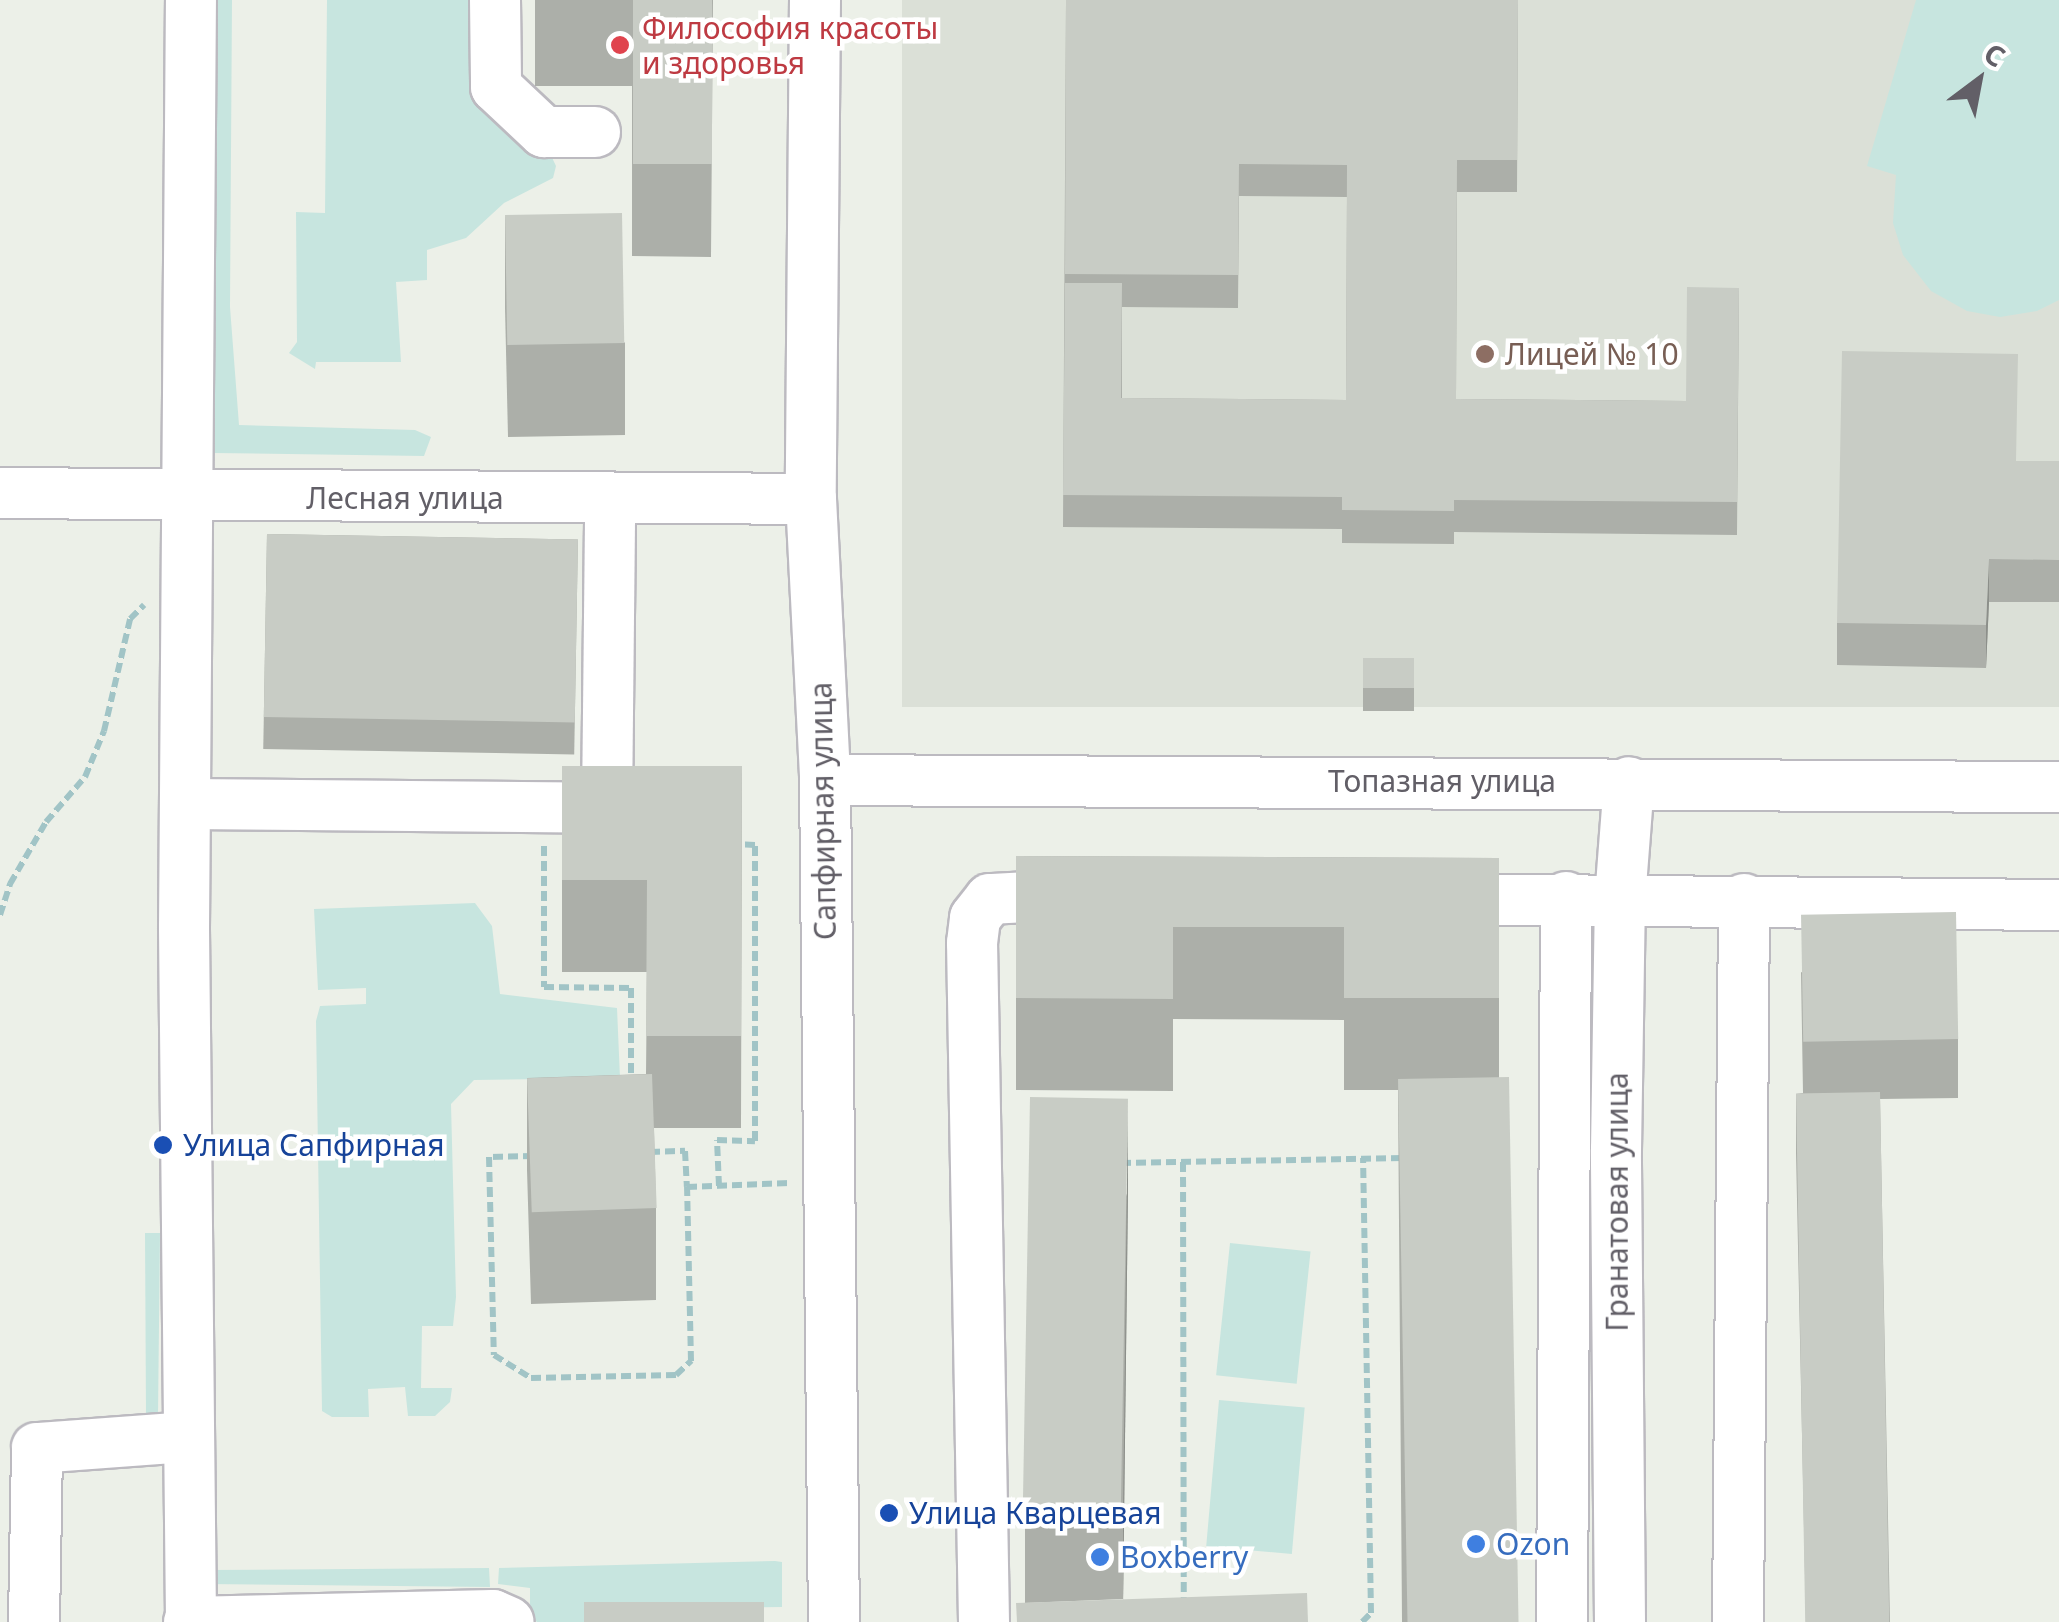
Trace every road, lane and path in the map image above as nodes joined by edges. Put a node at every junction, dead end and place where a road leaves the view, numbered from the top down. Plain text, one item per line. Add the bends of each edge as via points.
1 (191, 0) edge
2 (495, 0) edge
3 (815, 0) edge
4 (595, 132) dead end
5 (0, 493) edge
6 (189, 497) junction
7 (610, 498) junction
8 (811, 499) junction
9 (163, 599) dead end
10 (825, 780) junction
11 (1630, 782) junction
12 (2059, 787) edge
13 (187, 804) junction
14 (563, 842) edge
15 (717, 844) edge
16 (1130, 893) edge
17 (1390, 897) edge
18 (1566, 897) junction
19 (1620, 899) junction
20 (1744, 900) junction
21 (2059, 906) edge
22 (0, 916) edge
23 (632, 1098) edge
24 (632, 1152) edge
25 (542, 1156) edge
26 (1362, 1158) junction
27 (1416, 1158) edge
28 (1183, 1162) junction
29 (1113, 1163) edge
30 (796, 1183) dead end
31 (719, 1186) junction
32 (687, 1187) junction
33 (188, 1437) junction
34 (190, 1621) edge
35 (34, 1622) edge
36 (509, 1622) edge
37 (834, 1622) edge
38 (984, 1622) edge
39 (1184, 1622) edge
40 (1362, 1622) edge
41 (1562, 1622) edge
42 (1620, 1622) edge
43 (1738, 1622) edge

1 - 6 street
2 - 4 street via 496,88 544,132
3 - 8 street, Сапфирная улица
5 - 6 street, Лесная улица
6 - 7 street, Лесная улица
6 - 13 street
7 - 8 street, Лесная улица
7 - 13 street via 607,808
8 - 10 street, Сапфирная улица
9 - 22 path via 147,602 130,620 104,731 85,776 46,822 10,884
10 - 11 street, Топазная улица
10 - 37 street, Сапфирная улица
11 - 12 street, Топазная улица
11 - 19 street, Гранатовая улица
13 - 33 street
14 - 23 path via 544,842 544,987 631,988
15 - 31 path via 755,844 754,1141 717,1140
16 - 38 street via 990,899 976,918
17 - 18 street
18 - 19 street
18 - 41 street
19 - 20 street
19 - 42 street, Гранатовая улица
20 - 21 street
20 - 43 street
24 - 32 path via 685,1151
25 - 32 path via 489,1157 494,1355 531,1378 676,1374 691,1361
26 - 27 path
26 - 28 path
26 - 40 path via 1370,1613
28 - 29 path
28 - 39 path
30 - 31 path
31 - 32 path
33 - 34 street
33 - 35 street via 37,1448
34 - 36 street via 493,1615

